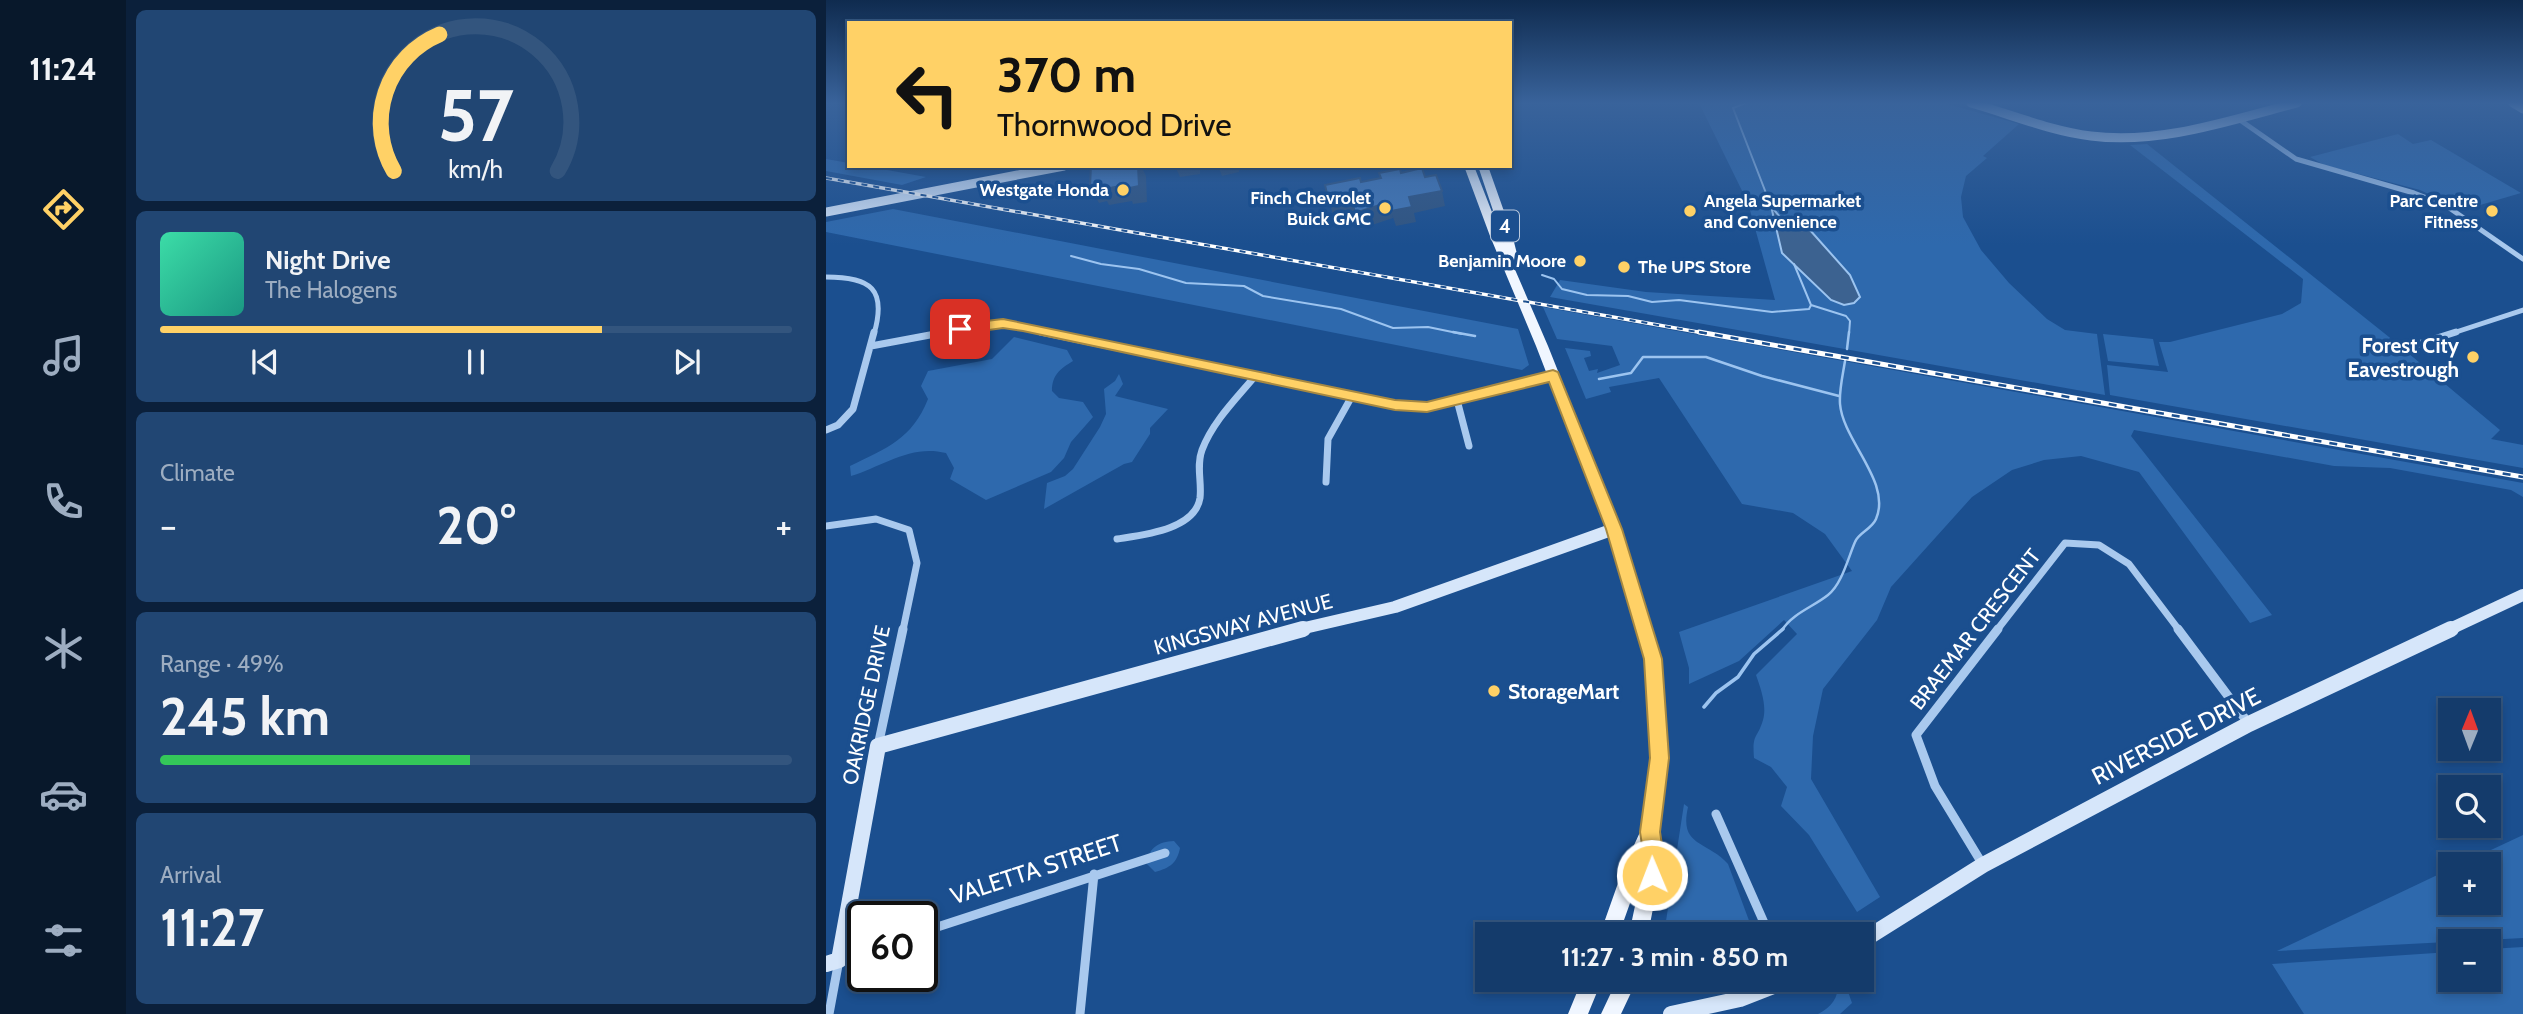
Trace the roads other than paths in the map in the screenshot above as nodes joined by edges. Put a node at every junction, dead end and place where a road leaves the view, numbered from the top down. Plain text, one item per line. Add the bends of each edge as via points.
1 (2284, 150) edge
2 (1050, 168) edge
3 (1470, 168) edge
4 (1484, 168) edge
5 (828, 211) edge
6 (2523, 259) edge
7 (826, 277) edge
8 (1518, 288) junction
9 (2523, 310) edge
10 (871, 346) junction
11 (2412, 346) dead end
12 (1256, 375) junction
13 (1553, 375) junction
14 (1352, 396) junction
15 (1457, 400) junction
16 (826, 430) edge
17 (1469, 446) dead end
18 (1326, 482) dead end
19 (826, 526) edge
20 (1614, 529) junction
21 (1117, 539) dead end
22 (2523, 595) edge
23 (2249, 724) junction
24 (878, 746) junction
25 (1716, 814) dead end
26 (1650, 832) junction
27 (1165, 853) dead end
28 (1983, 866) junction
29 (1094, 874) junction
30 (1615, 922) edge
31 (1641, 922) edge
32 (1764, 922) edge
33 (938, 927) edge
34 (1874, 934) edge
35 (833, 962) edge
36 (1587, 992) edge
37 (1621, 992) edge
38 (1758, 992) edge
39 (829, 1014) edge
40 (1080, 1014) edge
41 (1578, 1014) edge
42 (1611, 1014) edge
43 (1671, 1014) edge

1 - 6 street via 2321,169 2445,205
2 - 5 street
3 - 8 main road, 4
4 - 8 main road, 4 via 1507,234
7 - 10 street via 864,282 881,298
8 - 13 main road, 4
9 - 11 street
10 - 12 street via 1003,324
10 - 16 street via 853,409
12 - 14 street
12 - 21 street via 1202,450 1200,502 1192,514 1154,532
13 - 15 street
13 - 20 main road, 4
14 - 15 street via 1427,407
14 - 18 street via 1328,439
15 - 17 street
19 - 24 street, OAKRIDGE DRIVE via 876,519 909,530 917,564
20 - 24 street, KINGSWAY AVENUE via 1395,607 1251,641
20 - 26 main road, 4 via 1653,659 1660,758
22 - 23 street, RIVERSIDE DRIVE
23 - 28 street, RIVERSIDE DRIVE
23 - 28 street, BRAEMAR CRESCENT via 2129,564 2099,545 2065,543 1916,734 1929,774
24 - 35 street, OAKRIDGE DRIVE
25 - 32 street
26 - 30 main road, 4 via 1634,858
26 - 31 main road, 4 via 1654,858
27 - 29 street, VALETTA STREET
28 - 34 street, RIVERSIDE DRIVE
29 - 33 street, VALETTA STREET
29 - 40 street
35 - 39 street, OAKRIDGE DRIVE
36 - 41 main road
37 - 42 main road
38 - 43 main road

